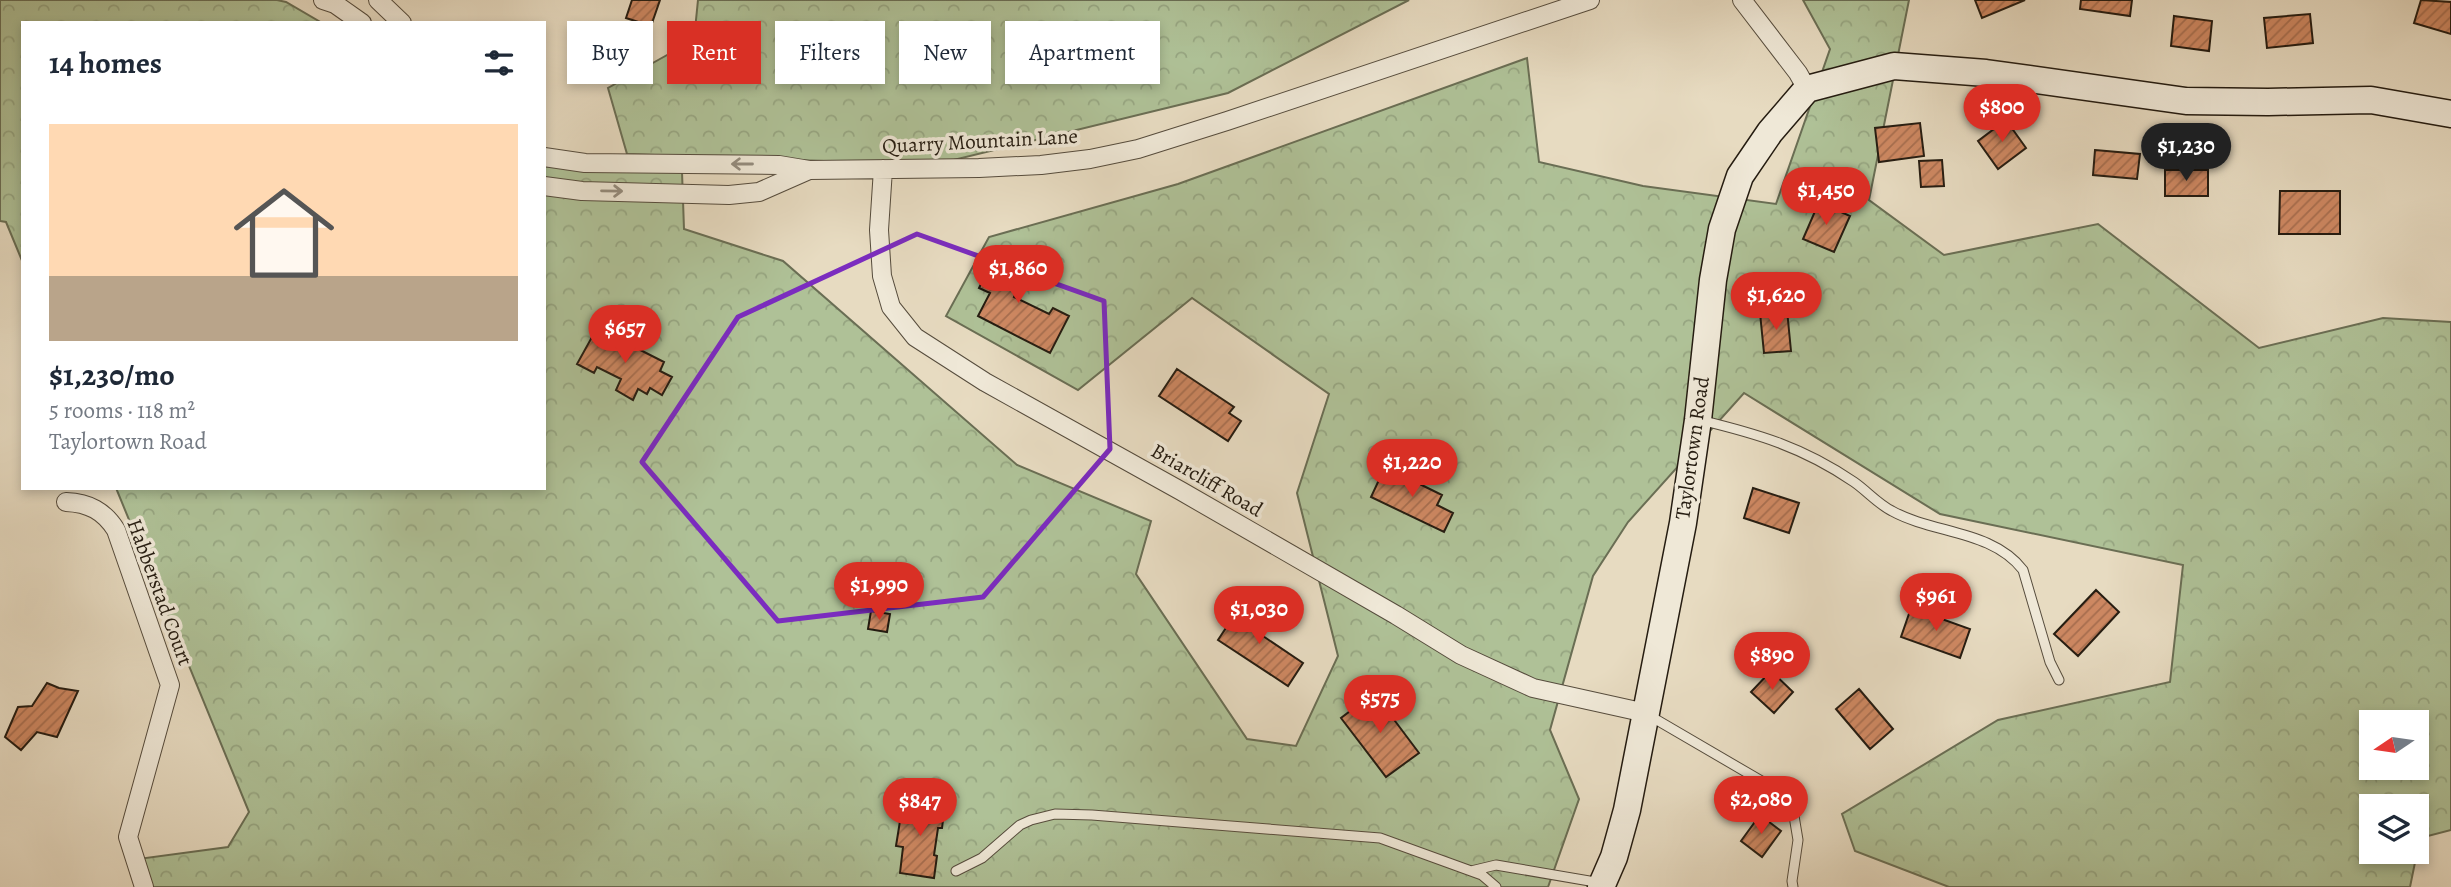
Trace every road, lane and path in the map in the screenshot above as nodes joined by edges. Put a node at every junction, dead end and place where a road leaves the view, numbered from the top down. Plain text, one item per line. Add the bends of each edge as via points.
1 (323, 0) edge
2 (378, 0) edge
3 (1590, 0) edge
4 (1742, 0) edge
5 (359, 21) edge
6 (400, 21) edge
7 (1807, 89) junction
8 (2451, 114) edge
9 (546, 157) edge
10 (570, 162) junction
11 (883, 169) junction
12 (809, 170) junction
13 (546, 186) edge
14 (569, 189) junction
15 (1698, 420) junction
16 (66, 502) dead end
17 (2059, 680) dead end
18 (1646, 713) junction
19 (956, 871) dead end
20 (1471, 871) junction
21 (1602, 885) edge
22 (144, 887) edge
23 (1496, 887) edge
24 (1793, 887) edge

1 - 5 street
2 - 6 street
3 - 11 street, Quarry Mountain Lane via 1138,149 1041,165
4 - 7 street
7 - 8 street via 1894,66 1986,73 2186,101 2371,100
7 - 15 street, Taylortown Road via 1769,132 1740,176 1722,229
9 - 10 street, Quarry Mountain Lane
12 -> 10 street, Quarry Mountain Lane via 779,165
10 - 14 street
11 - 12 street, Quarry Mountain Lane
11 - 18 street, Briarcliff Road via 882,276 891,307 915,337 985,382 1461,655 1533,688
14 -> 12 street, Quarry Mountain Lane via 729,195 759,192
13 - 14 street, Quarry Mountain Lane
15 - 17 lane via 1786,444 1853,481 1892,511 1980,540 2014,559 2023,570
15 - 18 street, Taylortown Road
16 - 22 street, Habberstad Court via 96,508 116,530 170,685 128,837
18 - 21 street, Taylortown Road via 1627,810
18 - 24 lane via 1770,786 1789,802 1798,840
19 - 20 lane via 982,858 1020,825 1055,814 1380,838
20 - 21 lane via 1496,865
20 - 23 lane

